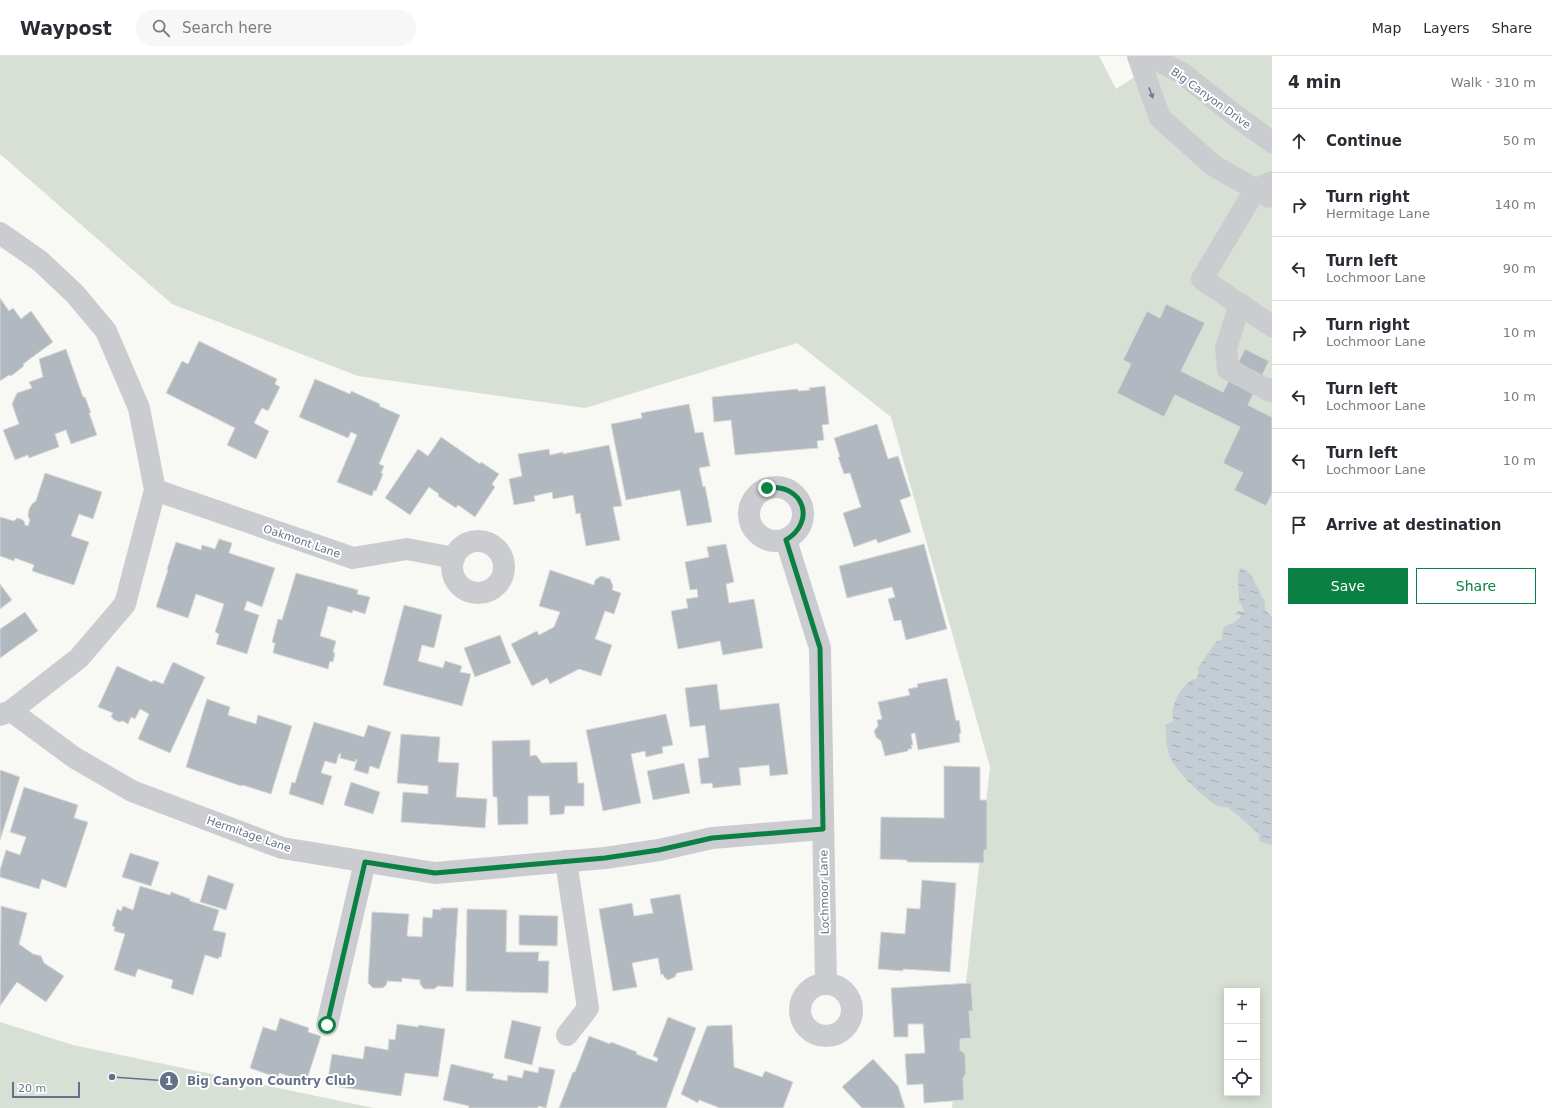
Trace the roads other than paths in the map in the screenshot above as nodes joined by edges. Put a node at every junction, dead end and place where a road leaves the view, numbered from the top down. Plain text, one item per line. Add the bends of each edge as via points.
1 (1138, 56) edge
2 (1149, 56) edge
3 (1272, 142) edge
4 (1266, 190) edge
5 (0, 233) edge
6 (1240, 304) junction
7 (1272, 326) edge
8 (1272, 389) edge
9 (155, 490) junction
10 (786, 540) dead end
11 (454, 558) dead end
12 (6, 713) edge
13 (823, 829) junction
14 (566, 861) junction
15 (365, 862) junction
16 (826, 984) dead end
17 (327, 1025) dead end
18 (567, 1035) dead end

1 -> 4 street via 1160,118 1214,166
2 - 3 street, Big Canyon Drive via 1182,73
4 - 6 street via 1202,279
5 - 9 street via 40,261 75,294 106,331 139,408
6 - 7 street
6 - 8 street via 1226,348 1228,369 1270,391
9 - 11 street, Oakmont Lane via 353,558 407,549
9 - 12 street via 125,604 79,658
10 - 13 street, Lochmoor Lane via 820,648
12 - 15 street, Hermitage Lane via 132,792 282,848
13 - 14 street, Hermitage Lane via 712,838 659,850
13 - 16 street, Lochmoor Lane
14 - 15 street, Hermitage Lane via 435,873
14 - 18 street via 588,1008
15 - 17 street

